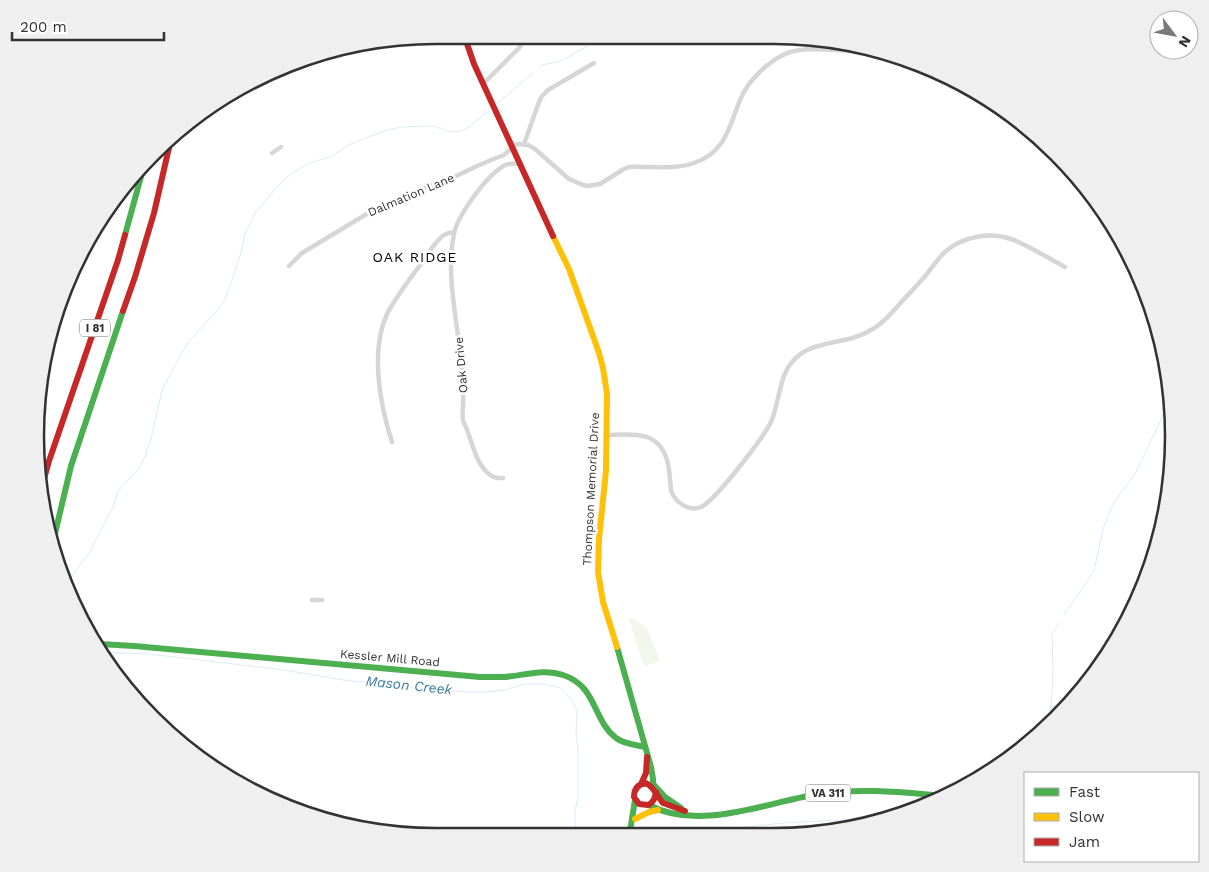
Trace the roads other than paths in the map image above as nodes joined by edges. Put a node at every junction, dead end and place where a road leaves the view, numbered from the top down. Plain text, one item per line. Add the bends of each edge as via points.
1 (467, 44) edge
2 (521, 44) edge
3 (850, 51) edge
4 (594, 63) dead end
5 (483, 84) junction
6 (524, 144) junction
7 (512, 147) junction
8 (281, 148) dead end
9 (169, 149) edge
10 (272, 153) dead end
11 (520, 164) junction
12 (141, 177) edge
13 (454, 233) junction
14 (289, 266) dead end
15 (1065, 267) dead end
16 (607, 436) junction
17 (392, 442) dead end
18 (46, 472) edge
19 (503, 478) dead end
20 (55, 531) edge
21 (312, 600) dead end
22 (322, 600) dead end
23 (104, 644) edge
24 (644, 748) junction
25 (647, 756) junction
26 (641, 784) junction
27 (654, 788) junction
28 (930, 795) edge
29 (635, 800) junction
30 (647, 806) junction
31 (658, 810) junction
32 (710, 815) junction
33 (635, 819) junction
34 (629, 828) edge
35 (630, 828) edge

1 - 5 main road, Thompson Memorial Drive
2 - 5 street
3 - 6 street via 804,49 778,58 761,71 744,91 727,134 717,149 693,163 624,168 600,184 588,186 569,179 535,149
4 - 6 street via 542,96
5 - 7 main road, Thompson Memorial Drive
6 - 7 street, Dalmation Lane
7 - 11 main road, Thompson Memorial Drive
7 - 14 street, Dalmation Lane via 496,158 370,212 302,253
8 - 10 street
9 - 20 main road, I 81 via 136,277 71,466
11 - 13 street, Oak Drive via 502,166 490,176 458,221
11 - 16 main road, Thompson Memorial Drive via 569,269 599,353 606,383
12 - 18 main road, I 81 via 118,260
13 - 17 street via 444,235 429,252 393,304 379,340 378,371
13 - 19 street, Oak Drive via 452,280 463,372 462,419 483,468 491,476
15 - 16 street via 1016,241 1001,237 975,237 950,248 877,327 851,339 808,349 793,361 764,434 723,486 700,507 684,506 673,496 667,459 655,441 638,434
16 - 24 main road, Thompson Memorial Drive via 598,556 600,587
21 - 22 street
23 - 24 main road, Kessler Mill Road via 472,676 557,673 583,687 614,736
24 - 25 main road, Thompson Memorial Drive
25 - 26 main road via 646,773
25 - 27 main road, Thompson Memorial Drive
26 - 27 main road
26 - 29 main road via 635,790
27 - 30 main road via 655,800
27 - 32 main road, VA 311 via 658,787 664,796 685,811
28 - 32 main road, VA 311 via 832,792
29 - 30 main road
29 - 34 main road
30 - 31 main road, VA 311
30 - 33 main road
31 - 32 main road, VA 311 via 692,816
31 - 33 main road
33 - 35 main road

